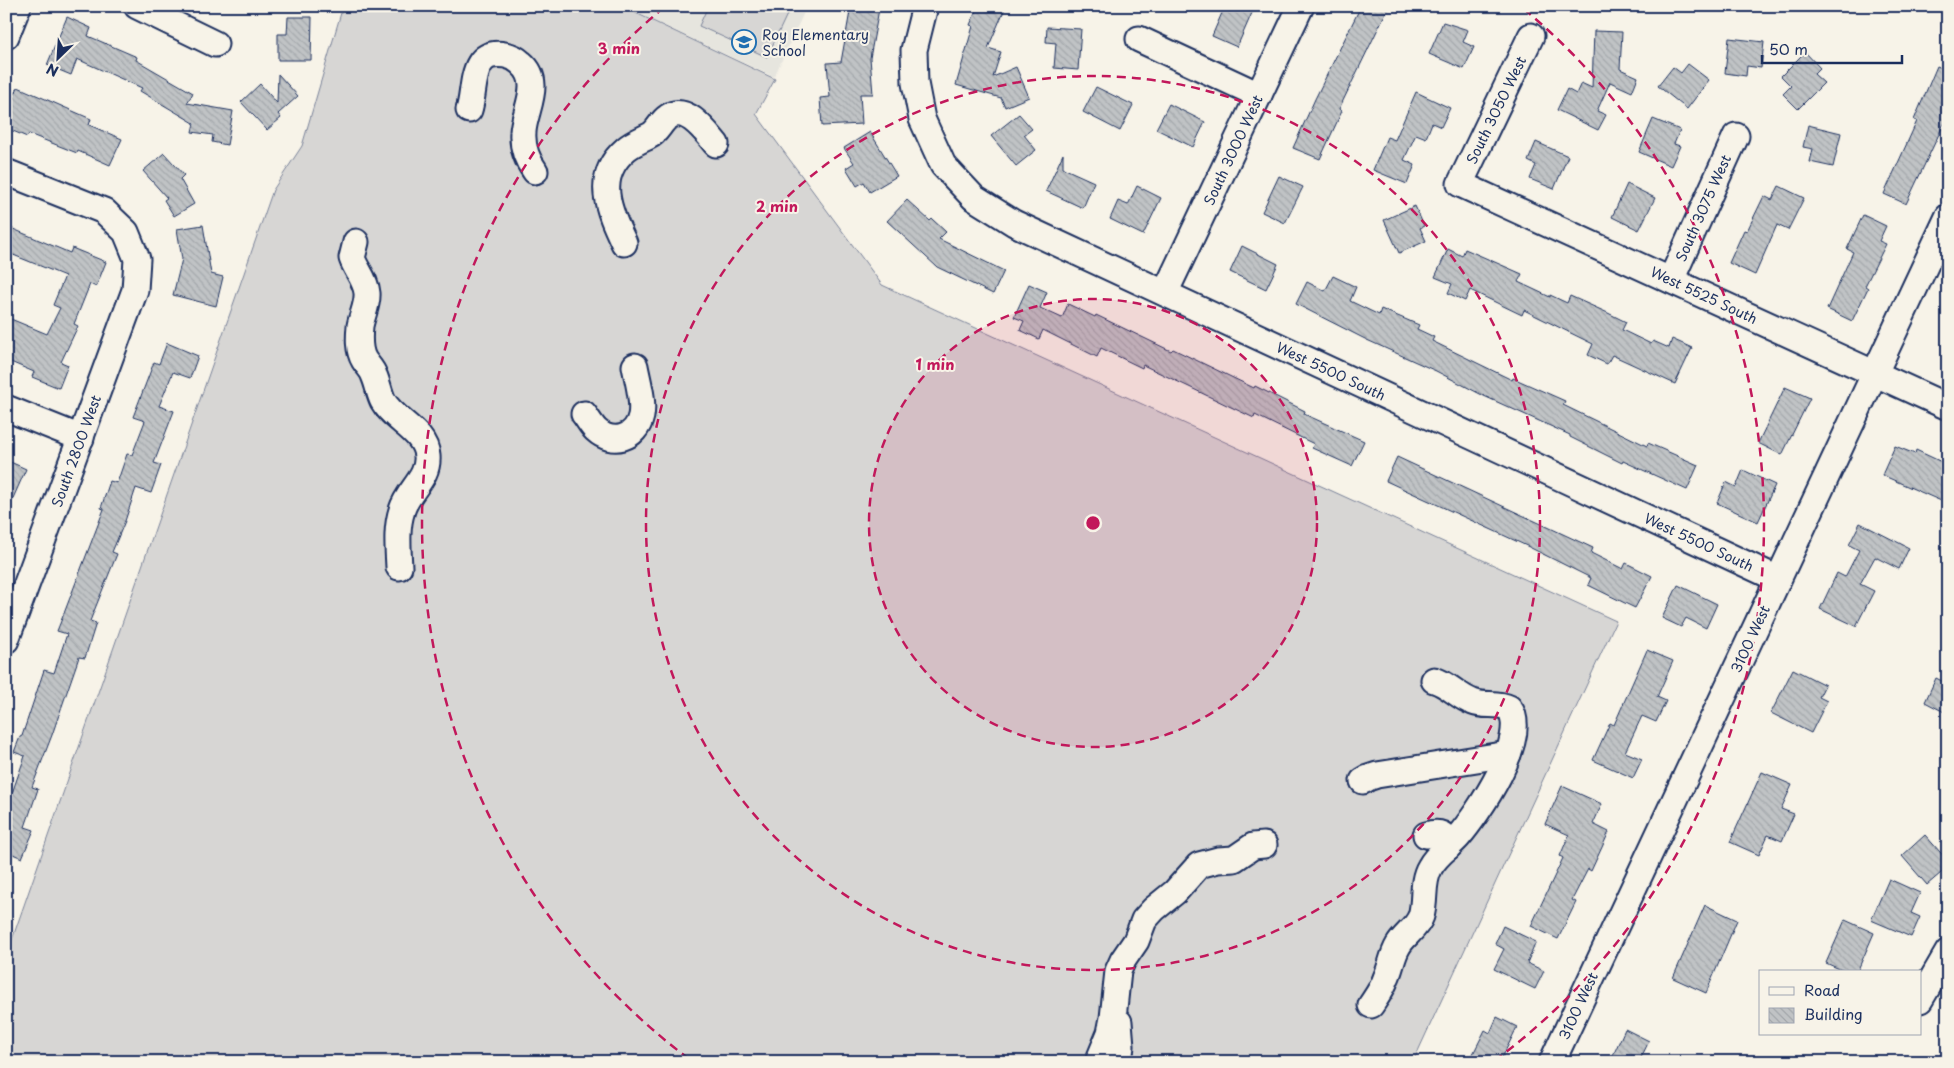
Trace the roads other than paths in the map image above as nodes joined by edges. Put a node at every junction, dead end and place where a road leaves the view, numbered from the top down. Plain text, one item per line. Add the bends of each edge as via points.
1 (18, 6) edge
2 (136, 6) edge
3 (925, 6) edge
4 (1301, 6) edge
5 (6, 36) edge
6 (1531, 36) dead end
7 (1139, 39) dead end
8 (215, 44) dead end
9 (1259, 95) junction
10 (469, 110) dead end
11 (1736, 136) dead end
12 (716, 144) dead end
13 (535, 171) dead end
14 (6, 172) edge
15 (1460, 184) joint
16 (1948, 217) edge
17 (356, 242) dead end
18 (624, 243) dead end
19 (1671, 280) junction
20 (1165, 293) junction
21 (635, 366) dead end
22 (1875, 374) junction
23 (1948, 407) edge
24 (6, 408) edge
25 (584, 414) dead end
26 (80, 438) junction
27 (399, 566) dead end
28 (1778, 579) junction
29 (8, 632) edge
30 (1434, 680) dead end
31 (1508, 754) junction
32 (1363, 781) dead end
33 (1426, 835) dead end
34 (1264, 845) dead end
35 (1448, 848) junction
36 (1948, 952) edge
37 (1922, 997) edge
38 (1371, 1005) dead end
39 (1111, 1052) edge
40 (1552, 1062) edge

1 - 5 street
2 - 8 street
3 - 20 street, West 5500 South via 914,50 915,83 922,119 942,165 974,198 1014,222
4 - 9 street, South 3000 West
6 - 15 street, South 3050 West
7 - 9 street
9 - 20 street, South 3000 West
10 - 13 street via 477,67 482,61 497,54 506,55 524,66 529,73 532,92 524,123 523,145
11 - 19 street, South 3075 West
12 - 18 street via 698,124 679,114 669,116 653,134 626,149 615,160 606,186 608,206
14 - 26 street, South 2800 West via 104,212 126,232 137,259 135,290
15 - 19 street, West 5525 South
16 - 22 street, 3100 West
17 - 27 street via 352,258 367,293 360,352 388,408 413,431 427,453 424,475 411,490 401,511
19 - 22 street, West 5525 South
20 - 28 street, West 5500 South
21 - 25 street via 642,406 641,417 632,433 627,437 608,437 595,429
22 - 23 street, West 5525 South
22 - 28 street, 3100 West
24 - 26 street
26 - 29 street, South 2800 West
28 - 40 street, 3100 West
30 - 31 street via 1471,702 1509,708 1514,724
31 - 32 street via 1377,775
31 - 35 street via 1496,783
33 - 35 street via 1444,835
34 - 39 street via 1254,846 1234,859 1199,865 1142,924 1117,977
35 - 38 street via 1429,868 1419,920 1398,944 1387,978
36 - 37 street

